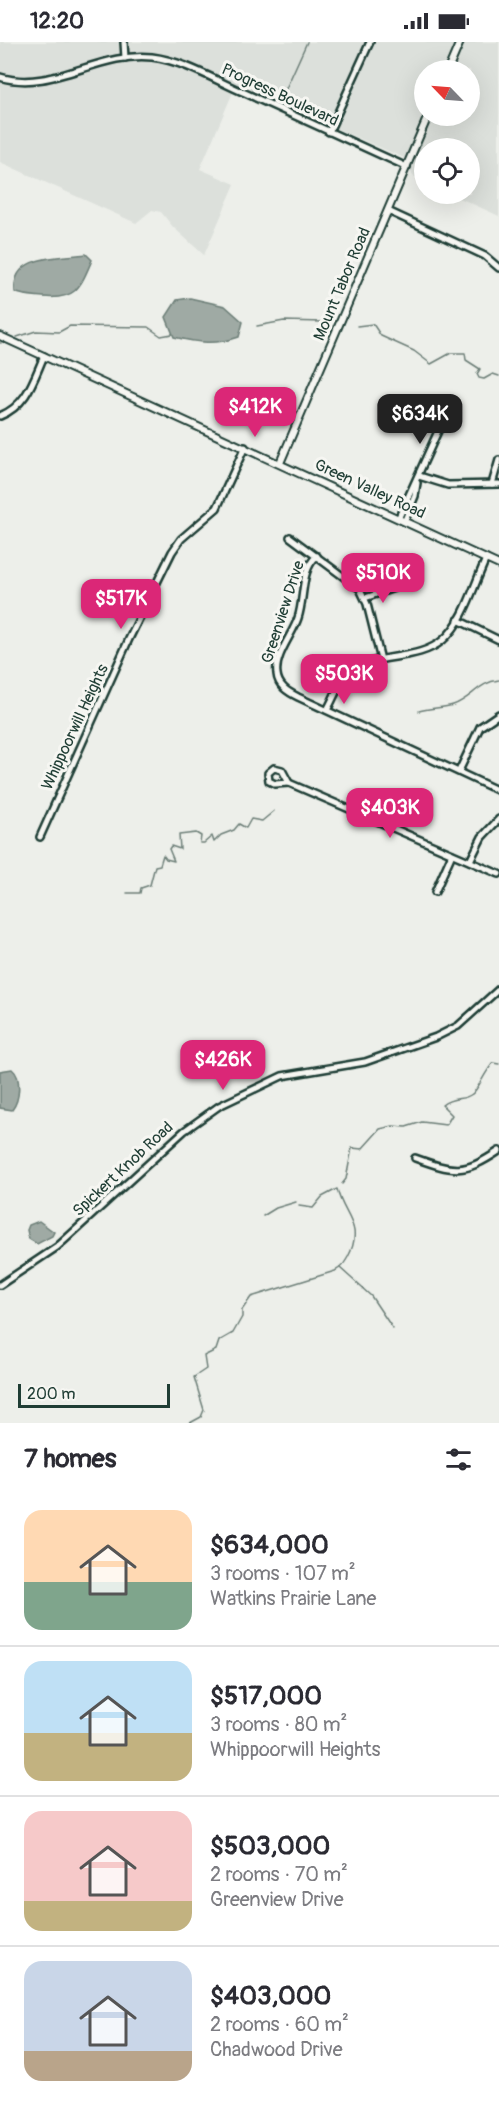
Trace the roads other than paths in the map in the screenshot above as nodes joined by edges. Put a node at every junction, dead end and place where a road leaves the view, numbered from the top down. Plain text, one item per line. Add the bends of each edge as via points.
1 (124, 42) edge
2 (370, 42) edge
3 (460, 42) edge
4 (125, 57) junction
5 (452, 60) edge
6 (0, 77) edge
7 (425, 126) edge
8 (329, 132) junction
9 (407, 167) junction
10 (388, 211) junction
11 (499, 268) edge
12 (0, 336) edge
13 (45, 356) junction
14 (0, 416) edge
15 (444, 418) dead end
16 (245, 447) junction
17 (499, 460) edge
18 (280, 463) junction
19 (418, 479) junction
20 (496, 484) edge
21 (402, 518) junction
22 (290, 537) dead end
23 (317, 556) junction
24 (486, 559) junction
25 (499, 565) edge
26 (394, 588) dead end
27 (364, 598) junction
28 (458, 620) junction
29 (499, 639) edge
30 (381, 660) junction
31 (327, 710) junction
32 (499, 714) edge
33 (459, 771) junction
34 (289, 783) dead end
35 (499, 791) edge
36 (499, 819) edge
37 (40, 837) dead end
38 (452, 854) junction
39 (470, 861) junction
40 (499, 874) edge
41 (435, 892) dead end
42 (499, 989) edge
43 (499, 1151) edge
44 (415, 1158) dead end
45 (0, 1285) edge

1 - 4 street
2 - 8 street
3 - 5 street
4 - 6 street, Progress Boulevard via 38,80
4 - 8 street, Progress Boulevard via 150,57 181,65
7 - 9 street, Mount Tabor Road
8 - 9 street, Progress Boulevard
9 - 10 street, Mount Tabor Road
10 - 11 street via 485,256
10 - 18 street, Mount Tabor Road
12 - 13 street, Green Valley Road
13 - 14 street via 26,396 13,410
13 - 16 street, Green Valley Road
15 - 19 street
16 - 18 street, Green Valley Road
16 - 37 street, Whippoorwill Heights via 217,508 181,539 172,552
17 - 20 street
18 - 21 street, Green Valley Road
19 - 20 street via 448,485
19 - 21 street via 415,496
21 - 24 street, Green Valley Road
22 - 23 street
23 - 27 street via 350,580
23 - 31 street, Greenview Drive via 307,572 298,620 276,672 287,691
24 - 25 street, Green Valley Road
24 - 28 street
26 - 27 street
27 - 30 street
28 - 29 street
28 - 30 street via 431,648
30 - 31 street via 349,673
31 - 33 street, Greenview Drive
32 - 33 street via 480,727
33 - 35 street, Greenview Drive
34 - 38 street
36 - 39 street via 482,837
38 - 39 street
38 - 41 street
39 - 40 street
42 - 45 street, Spickert Knob Road via 458,1026 436,1037 365,1062 282,1076 212,1110 57,1247
43 - 44 street via 463,1170

